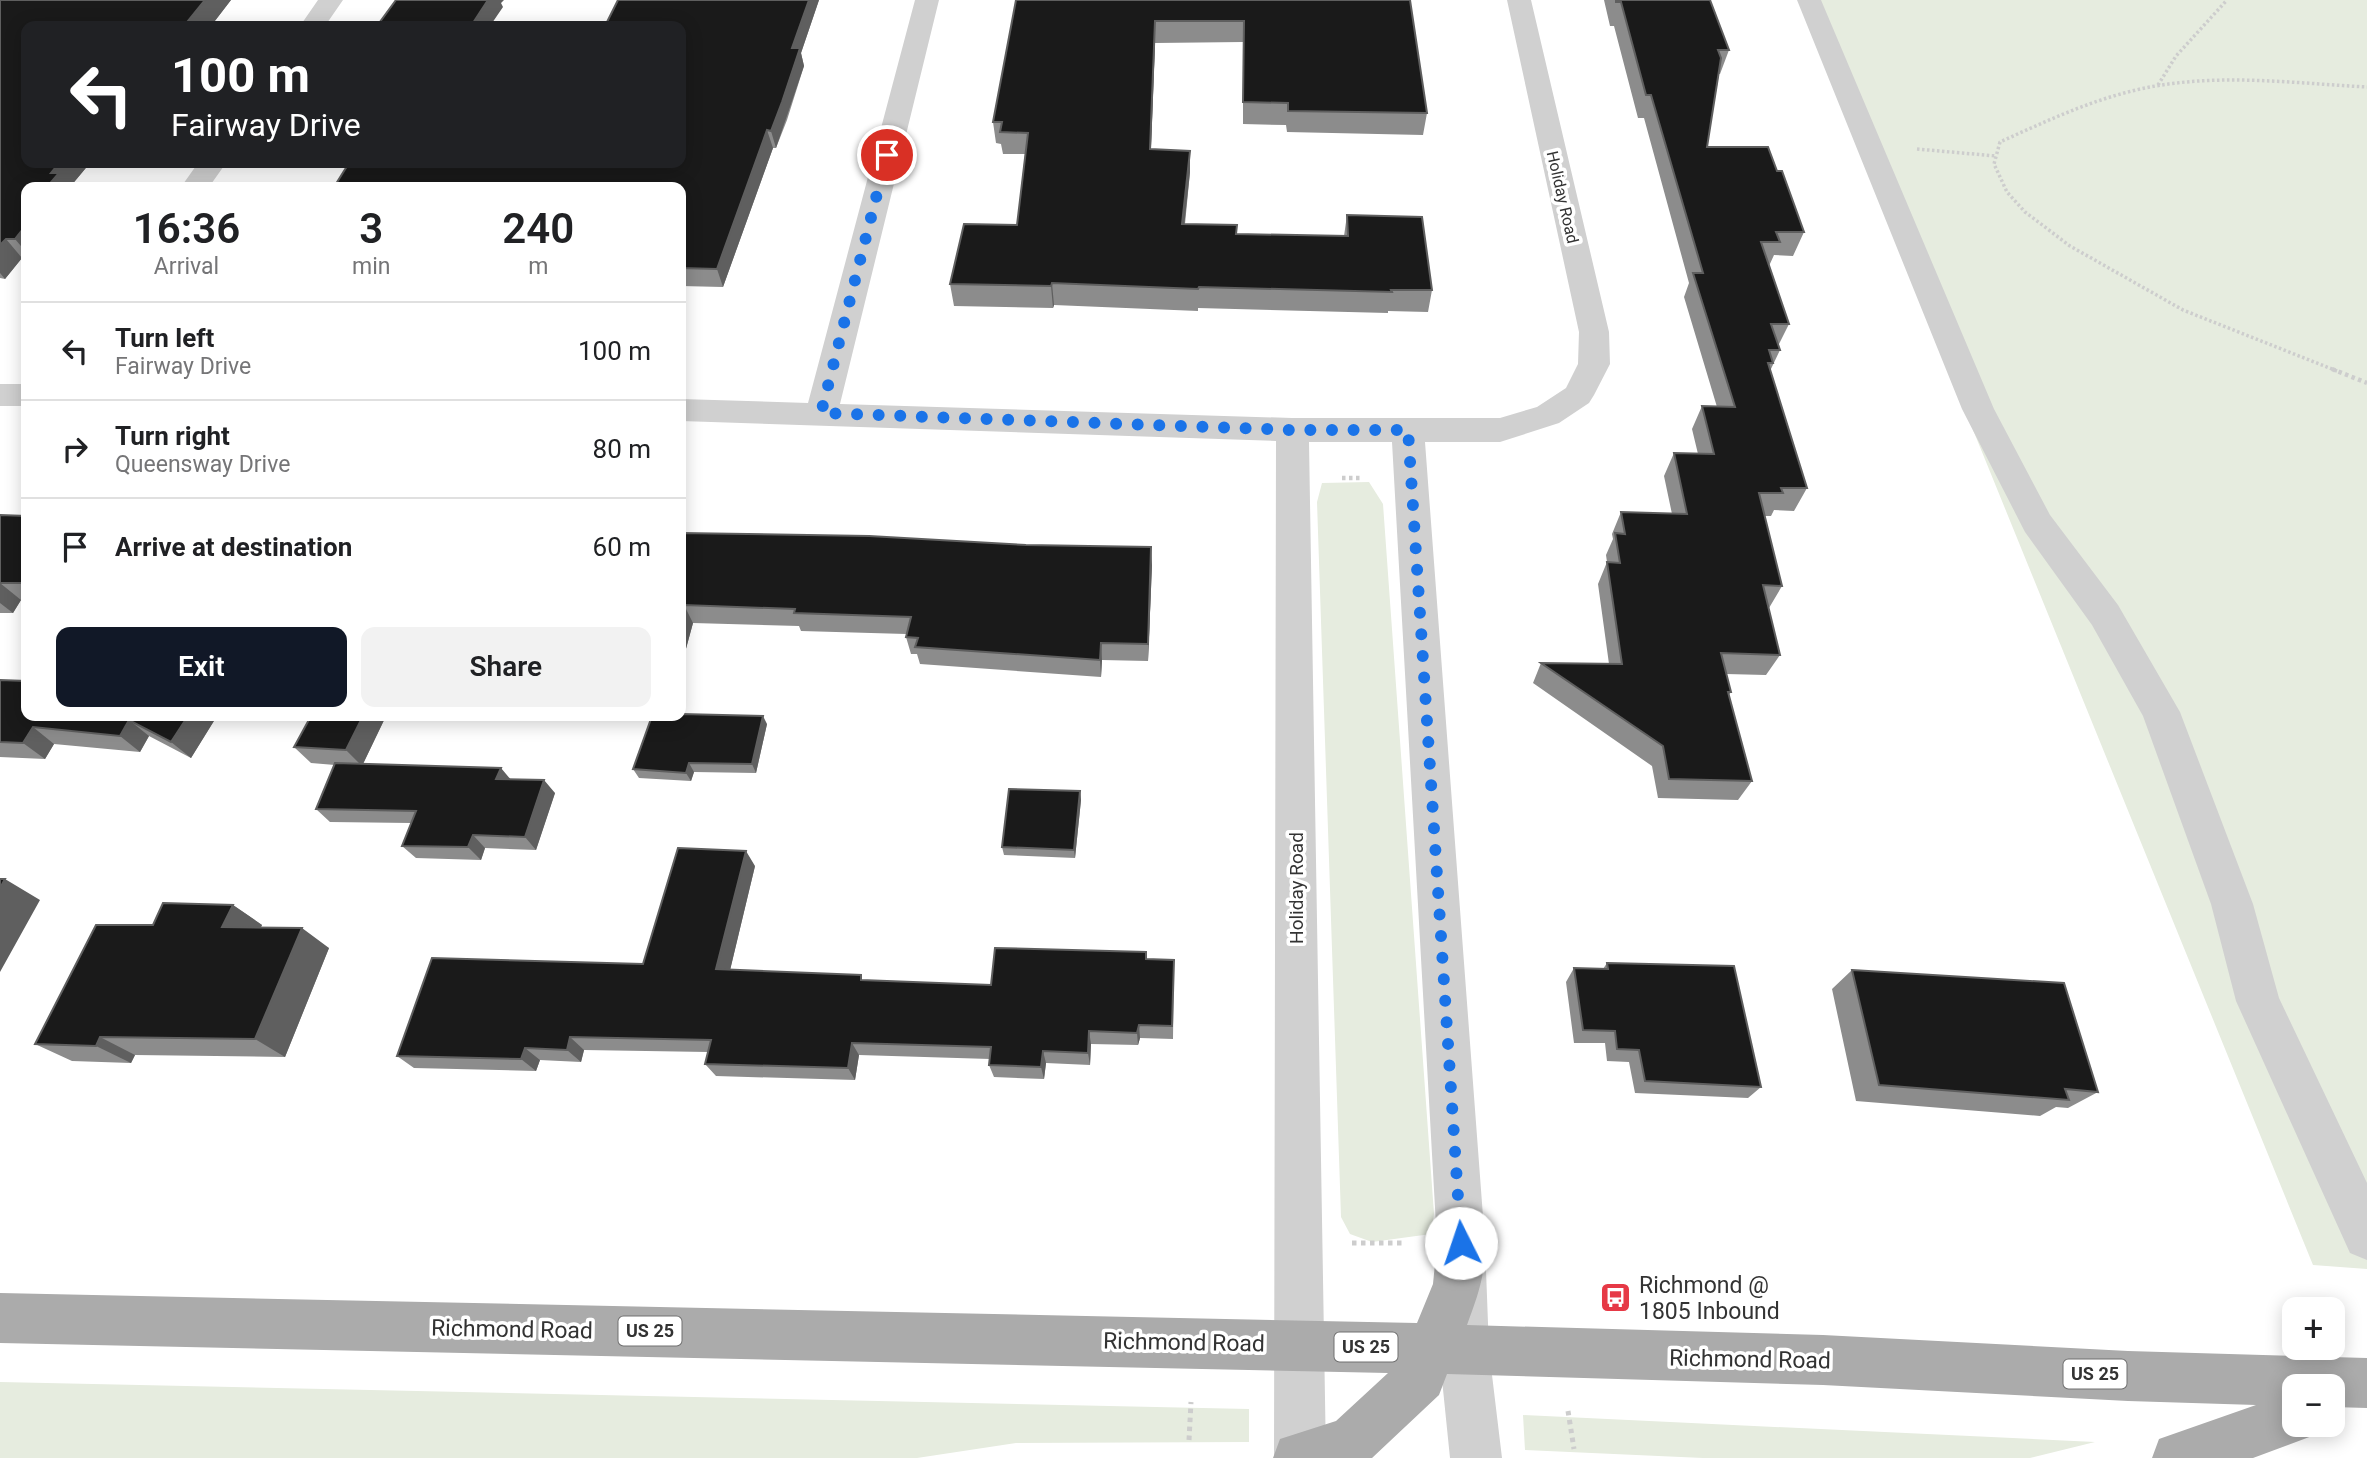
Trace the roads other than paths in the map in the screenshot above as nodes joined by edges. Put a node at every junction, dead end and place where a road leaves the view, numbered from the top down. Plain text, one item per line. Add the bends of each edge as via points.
1 (331, 0) edge
2 (927, 0) edge
3 (1519, 0) edge
4 (1809, 0) edge
5 (316, 21) edge
6 (0, 395) edge
7 (21, 395) edge
8 (686, 410) edge
9 (821, 413) junction
10 (1292, 430) junction
11 (1408, 430) junction
12 (2367, 1236) edge
13 (1461, 1243) joint
14 (0, 1318) edge
15 (1299, 1345) junction
16 (1448, 1350) junction
17 (2367, 1383) edge
18 (2367, 1393) edge
19 (2345, 1401) edge
20 (2282, 1422) edge
21 (1299, 1458) edge
22 (1476, 1458) edge
23 (2178, 1458) edge

1 - 5 street
2 - 9 street
3 - 11 street, Holiday Road via 1594,332 1594,364 1579,392 1548,415 1500,430
4 - 12 street via 1978,409 2037,523 2105,615 2161,712 2232,904 2258,1001
6 - 7 street
8 - 9 street
9 - 10 street
10 - 11 street
10 - 15 street, Holiday Road
11 - 13 street
13 - 16 main road
14 - 15 main road, Richmond Road / US 25
15 - 16 main road, Richmond Road / US 25
15 - 21 street, Holiday Road
16 - 17 main road, Richmond Road / US 25
16 - 21 main road via 1350,1442
16 - 22 street
18 - 19 main road
20 - 23 main road

